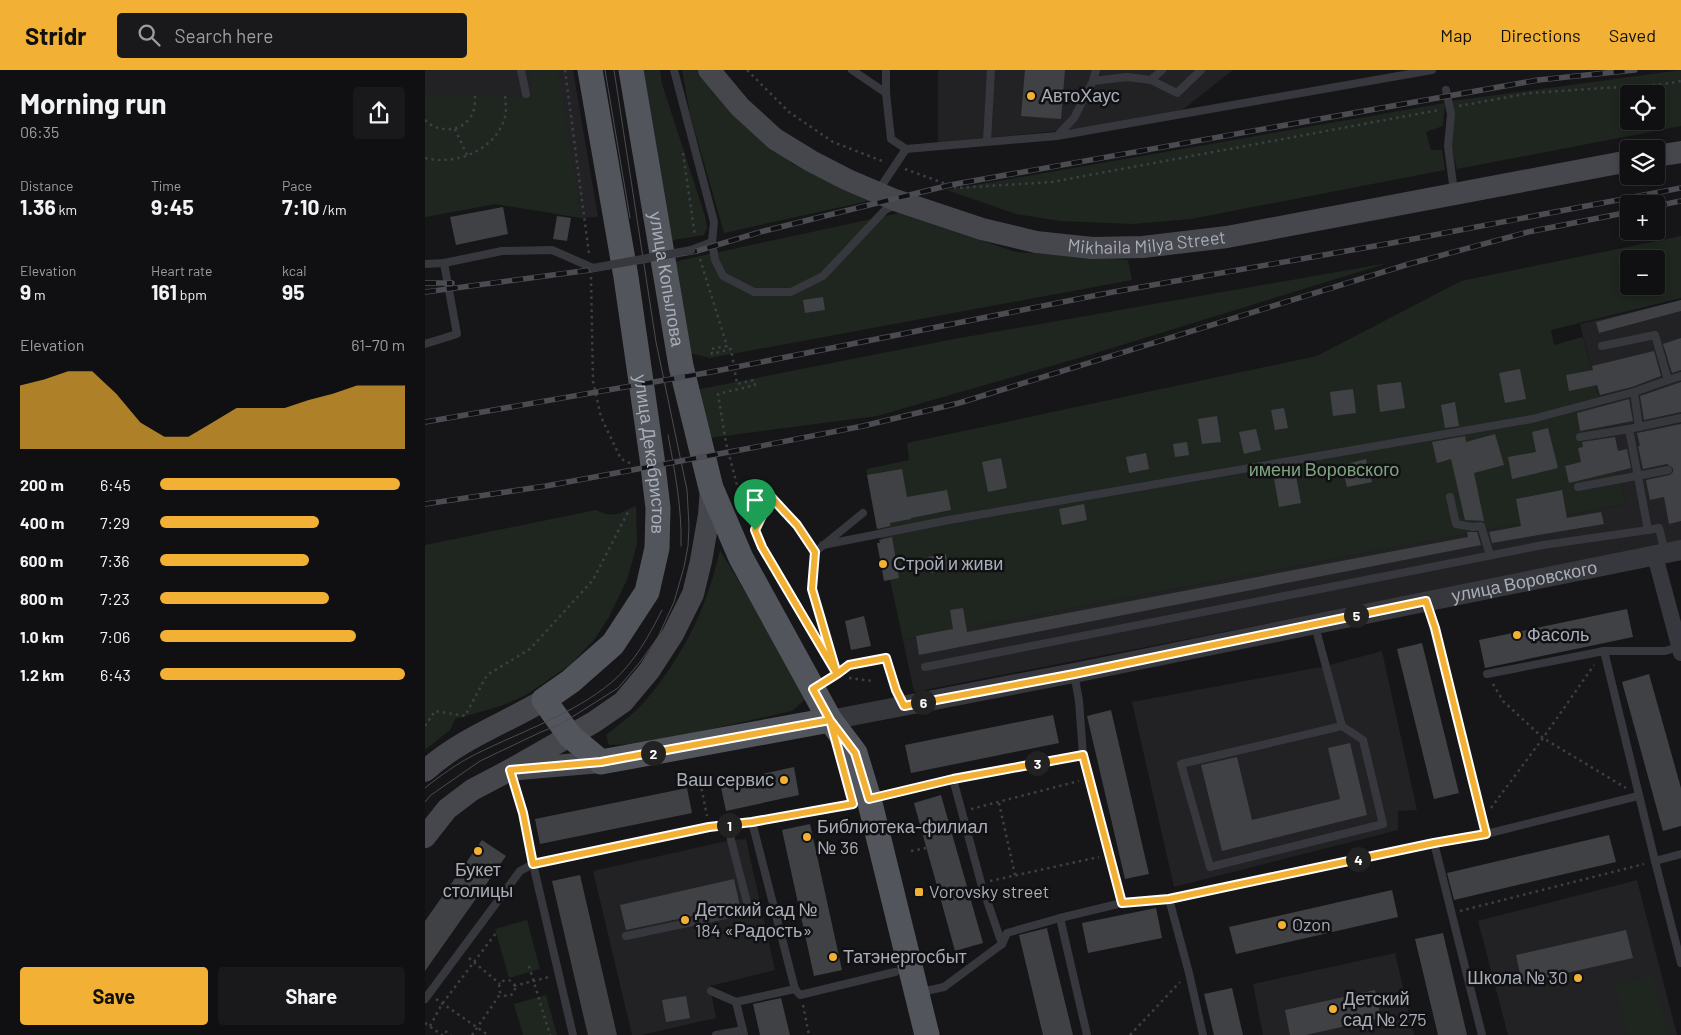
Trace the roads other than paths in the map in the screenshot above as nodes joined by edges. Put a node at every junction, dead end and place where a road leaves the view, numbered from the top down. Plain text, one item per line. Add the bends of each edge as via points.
1 (521, 70) edge
2 (590, 70) edge
3 (631, 70) edge
4 (674, 70) edge
5 (709, 70) edge
6 (852, 70) edge
7 (887, 70) edge
8 (991, 70) edge
9 (1096, 70) edge
10 (1162, 70) edge
11 (1201, 70) edge
12 (1429, 70) edge
13 (1151, 80) junction
14 (1093, 81) junction
15 (1446, 90) dead end
16 (886, 93) junction
17 (526, 94) dead end
18 (1057, 136) junction
19 (987, 142) junction
20 (906, 149) junction
21 (1681, 152) edge
22 (1665, 155) edge
23 (1620, 163) edge
24 (877, 193) junction
25 (1455, 194) junction
26 (903, 202) junction
27 (712, 242) junction
28 (444, 263) junction
29 (425, 264) edge
30 (425, 344) edge
31 (1602, 346) dead end
32 (1681, 376) edge
33 (1668, 380) junction
34 (1634, 392) junction
35 (1681, 418) edge
36 (1639, 427) junction
37 (1629, 430) junction
38 (1580, 437) dead end
39 (1668, 470) dead end
40 (1637, 475) junction
41 (1578, 487) dead end
42 (711, 488) junction
43 (1450, 496) dead end
44 (863, 512) dead end
45 (1648, 530) junction
46 (823, 545) junction
47 (1667, 553) edge
48 (1491, 555) junction
49 (1426, 601) junction
50 (1315, 624) junction
51 (1680, 650) edge
52 (1604, 651) junction
53 (925, 667) dead end
54 (837, 674) junction
55 (1074, 674) junction
56 (1487, 674) road end
57 (813, 689) junction
58 (544, 700) junction
59 (904, 706) junction
60 (830, 720) junction
61 (1342, 726) junction
62 (570, 736) junction
63 (1083, 755) junction
64 (601, 762) junction
65 (510, 770) junction
66 (425, 771) edge
67 (953, 779) junction
68 (1638, 796) junction
69 (861, 801) junction
70 (752, 822) junction
71 (729, 825) junction
72 (1486, 834) junction
73 (425, 837) edge
74 (1434, 843) junction
75 (1681, 854) edge
76 (1655, 861) junction
77 (533, 864) junction
78 (1169, 899) junction
79 (1122, 903) junction
80 (1060, 918) junction
81 (626, 936) dead end
82 (1002, 944) junction
83 (1681, 963) edge
84 (895, 972) junction
85 (711, 991) dead end
86 (797, 992) junction
87 (917, 993) junction
88 (427, 996) edge
89 (736, 1002) junction
90 (744, 1032) edge
91 (573, 1035) edge
92 (716, 1035) edge
93 (910, 1035) edge
94 (927, 1035) edge
95 (1087, 1035) edge
96 (1203, 1035) edge
97 (1482, 1035) edge

1 - 17 lane
2 - 58 main road, улица Декабристов via 614,207 658,508 657,548 647,592 613,644
3 - 42 main road, улица Копылова via 681,366
4 - 27 lane via 714,222
5 - 24 main road, Mikhaila Milya Street via 740,107 775,138 811,161
6 - 16 lane
7 - 16 lane
8 - 19 lane
9 - 14 lane
10 - 13 lane
11 - 13 lane via 1177,92
12 - 18 lane
13 - 14 lane via 1127,77
14 - 18 lane via 1074,118
15 - 25 lane via 1450,108 1448,146
16 - 20 lane via 891,138
18 - 19 lane
19 - 20 lane
20 - 24 lane
21 - 22 main road
23 - 25 main road, Mikhaila Milya Street
24 - 26 main road, Mikhaila Milya Street
25 - 26 main road, Mikhaila Milya Street via 1219,238 1143,247 1092,248 1035,242 982,229
26 - 27 lane via 885,210 823,276 791,292 754,292 723,276 715,260
27 - 28 lane, bridge via 694,249 592,267 552,250 502,250
28 - 29 lane
28 - 30 lane via 457,334
31 - 33 lane via 1655,335
32 - 33 lane
33 - 34 lane
34 - 36 lane
34 - 46 lane via 1532,419 949,520
35 - 36 lane
36 - 37 lane
37 - 38 lane
37 - 40 lane
39 - 40 lane
40 - 41 lane
40 - 45 lane
42 - 57 main road, улица Копылова via 741,558
42 - 62 main road via 693,594 673,634 649,671 623,702
43 - 48 lane via 1456,524 1481,526
44 - 46 lane
45 - 47 lane via 1659,528
45 - 48 lane
46 - 54 lane via 815,552 812,589
47 - 49 street, улица Воровского
47 - 51 street
48 - 53 lane
49 - 50 street, улица Воровского
49 - 72 lane
50 - 55 street, улица Воровского
50 - 61 lane
51 - 52 lane
52 - 56 lane
52 - 68 lane
54 - 57 lane
54 - 59 lane via 849,665 886,658
55 - 59 street, улица Воровского
55 - 63 lane
57 - 60 main road, улица Копылова
58 - 62 main road
58 - 66 main road, улица Декабристов via 477,734
59 - 60 street, улица Воровского
60 - 64 main road, улица Воровского
60 - 69 main road, улица Копылова
61 - 61 lane via 1363,740 1383,824 1210,867 1181,764
62 - 64 main road
62 - 65 main road
63 - 67 lane
63 - 79 lane
64 - 65 main road, улица Воровского
65 - 73 main road via 472,790 447,809
65 - 77 lane
67 - 69 lane
67 - 82 lane via 981,883
68 - 72 lane
68 - 76 lane
69 - 70 lane
69 - 84 main road
69 - 87 main road
70 - 71 lane
70 - 86 lane
71 - 77 lane
71 - 81 lane via 749,910
72 - 74 lane
74 - 78 lane
74 - 97 lane
75 - 76 lane
76 - 83 lane
77 - 88 lane via 520,871
77 - 91 lane
78 - 79 lane
78 - 96 lane
79 - 80 lane
80 - 82 lane via 1007,934
80 - 95 lane
82 - 87 lane via 944,987
84 - 86 lane
84 - 93 main road
85 - 89 lane
86 - 89 lane
87 - 94 main road
89 - 90 lane
90 - 92 lane

